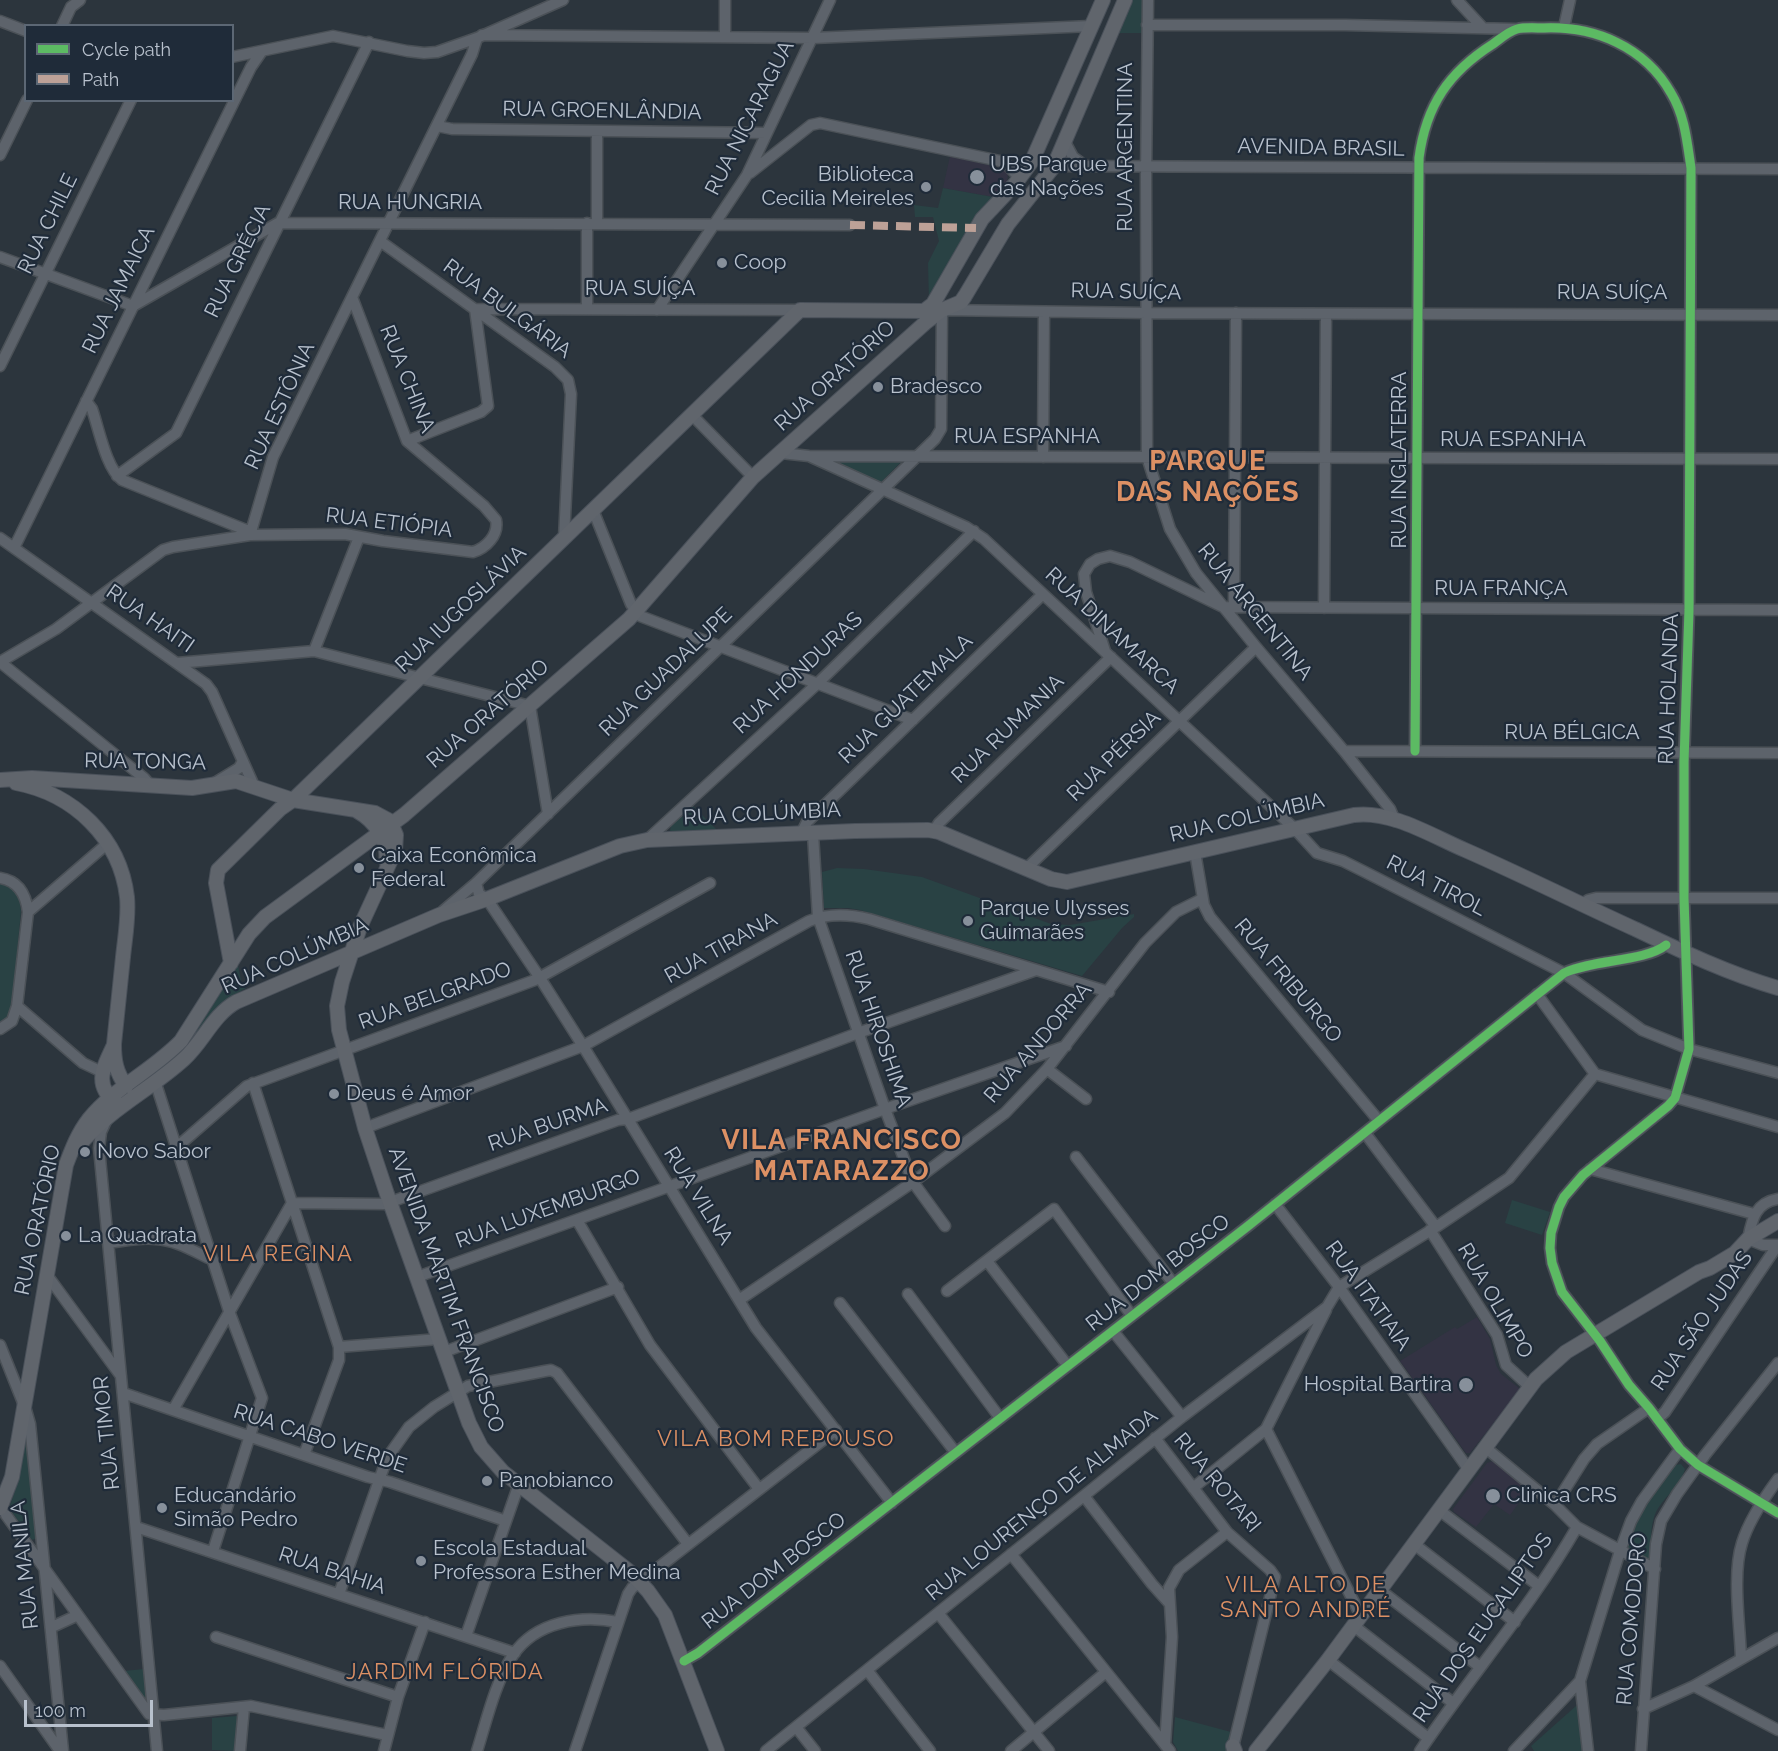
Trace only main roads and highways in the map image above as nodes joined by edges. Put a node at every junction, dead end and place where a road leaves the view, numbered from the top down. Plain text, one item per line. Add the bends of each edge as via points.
1 (1103, 0) edge
2 (1125, 0) edge
3 (800, 310) joint
4 (0, 780) edge
5 (70, 781) junction
6 (62, 799) junction
7 (293, 800) junction
8 (352, 809) junction
9 (393, 824) junction
10 (380, 833) junction
11 (384, 872) junction
12 (1679, 945) junction
13 (352, 953) junction
14 (231, 963) junction
15 (1778, 983) edge
16 (1778, 988) edge
17 (114, 1044) junction
18 (126, 1086) junction
19 (115, 1106) junction
20 (69, 1159) joint
21 (1778, 1221) edge
22 (3, 1511) edge
23 (717, 1751) edge
24 (1256, 1751) edge

1 - 3 main road, RUA SUÍÇA via 1034,155 1020,178 982,219 935,300 924,311
2 - 9 main road, RUA ORATÓRIO via 1054,166 1008,224 965,296 925,323 753,477 636,612
3 - 7 main road, RUA IUGOSLÁVIA
4 - 5 main road, RUA TONGA
4 - 6 main road via 27,785
5 - 6 main road, RUA TONGA via 63,786
5 - 7 main road, RUA TONGA via 192,788 236,781
6 - 17 main road via 87,817 108,843 120,867 127,905
7 - 8 main road
7 - 14 main road, RUA IUGOSLÁVIA via 280,808 216,873
8 - 9 main road via 380,814
8 - 10 main road via 364,815
9 - 10 main road, RUA ORATÓRIO
9 - 11 main road, AVENIDA MARTIM FRANCISCO via 396,845
10 - 11 main road, AVENIDA MARTIM FRANCISCO via 387,851
10 - 14 main road, RUA ORATÓRIO via 265,917
11 - 13 main road, AVENIDA MARTIM FRANCISCO
12 - 13 main road, RUA COLÚMBIA via 1395,820 1354,815 1067,882 1056,881 934,831 647,840 613,848
12 - 15 main road, RUA COLÚMBIA
12 - 16 main road, RUA COLÚMBIA via 1734,973
13 - 19 main road, RUA COLÚMBIA via 228,1007 192,1052
13 - 23 main road, AVENIDA MARTIM FRANCISCO via 337,1006 342,1050 390,1202 469,1423 481,1448 503,1472 640,1581 661,1608
14 - 18 main road, RUA ORATÓRIO via 181,1041
17 - 18 main road via 115,1066
17 - 19 main road via 102,1072 103,1084
18 - 19 main road, RUA ORATÓRIO
19 - 20 main road, RUA COLÚMBIA
20 - 22 main road, RUA ORATÓRIO
21 - 24 main road via 1559,1357 1530,1387

